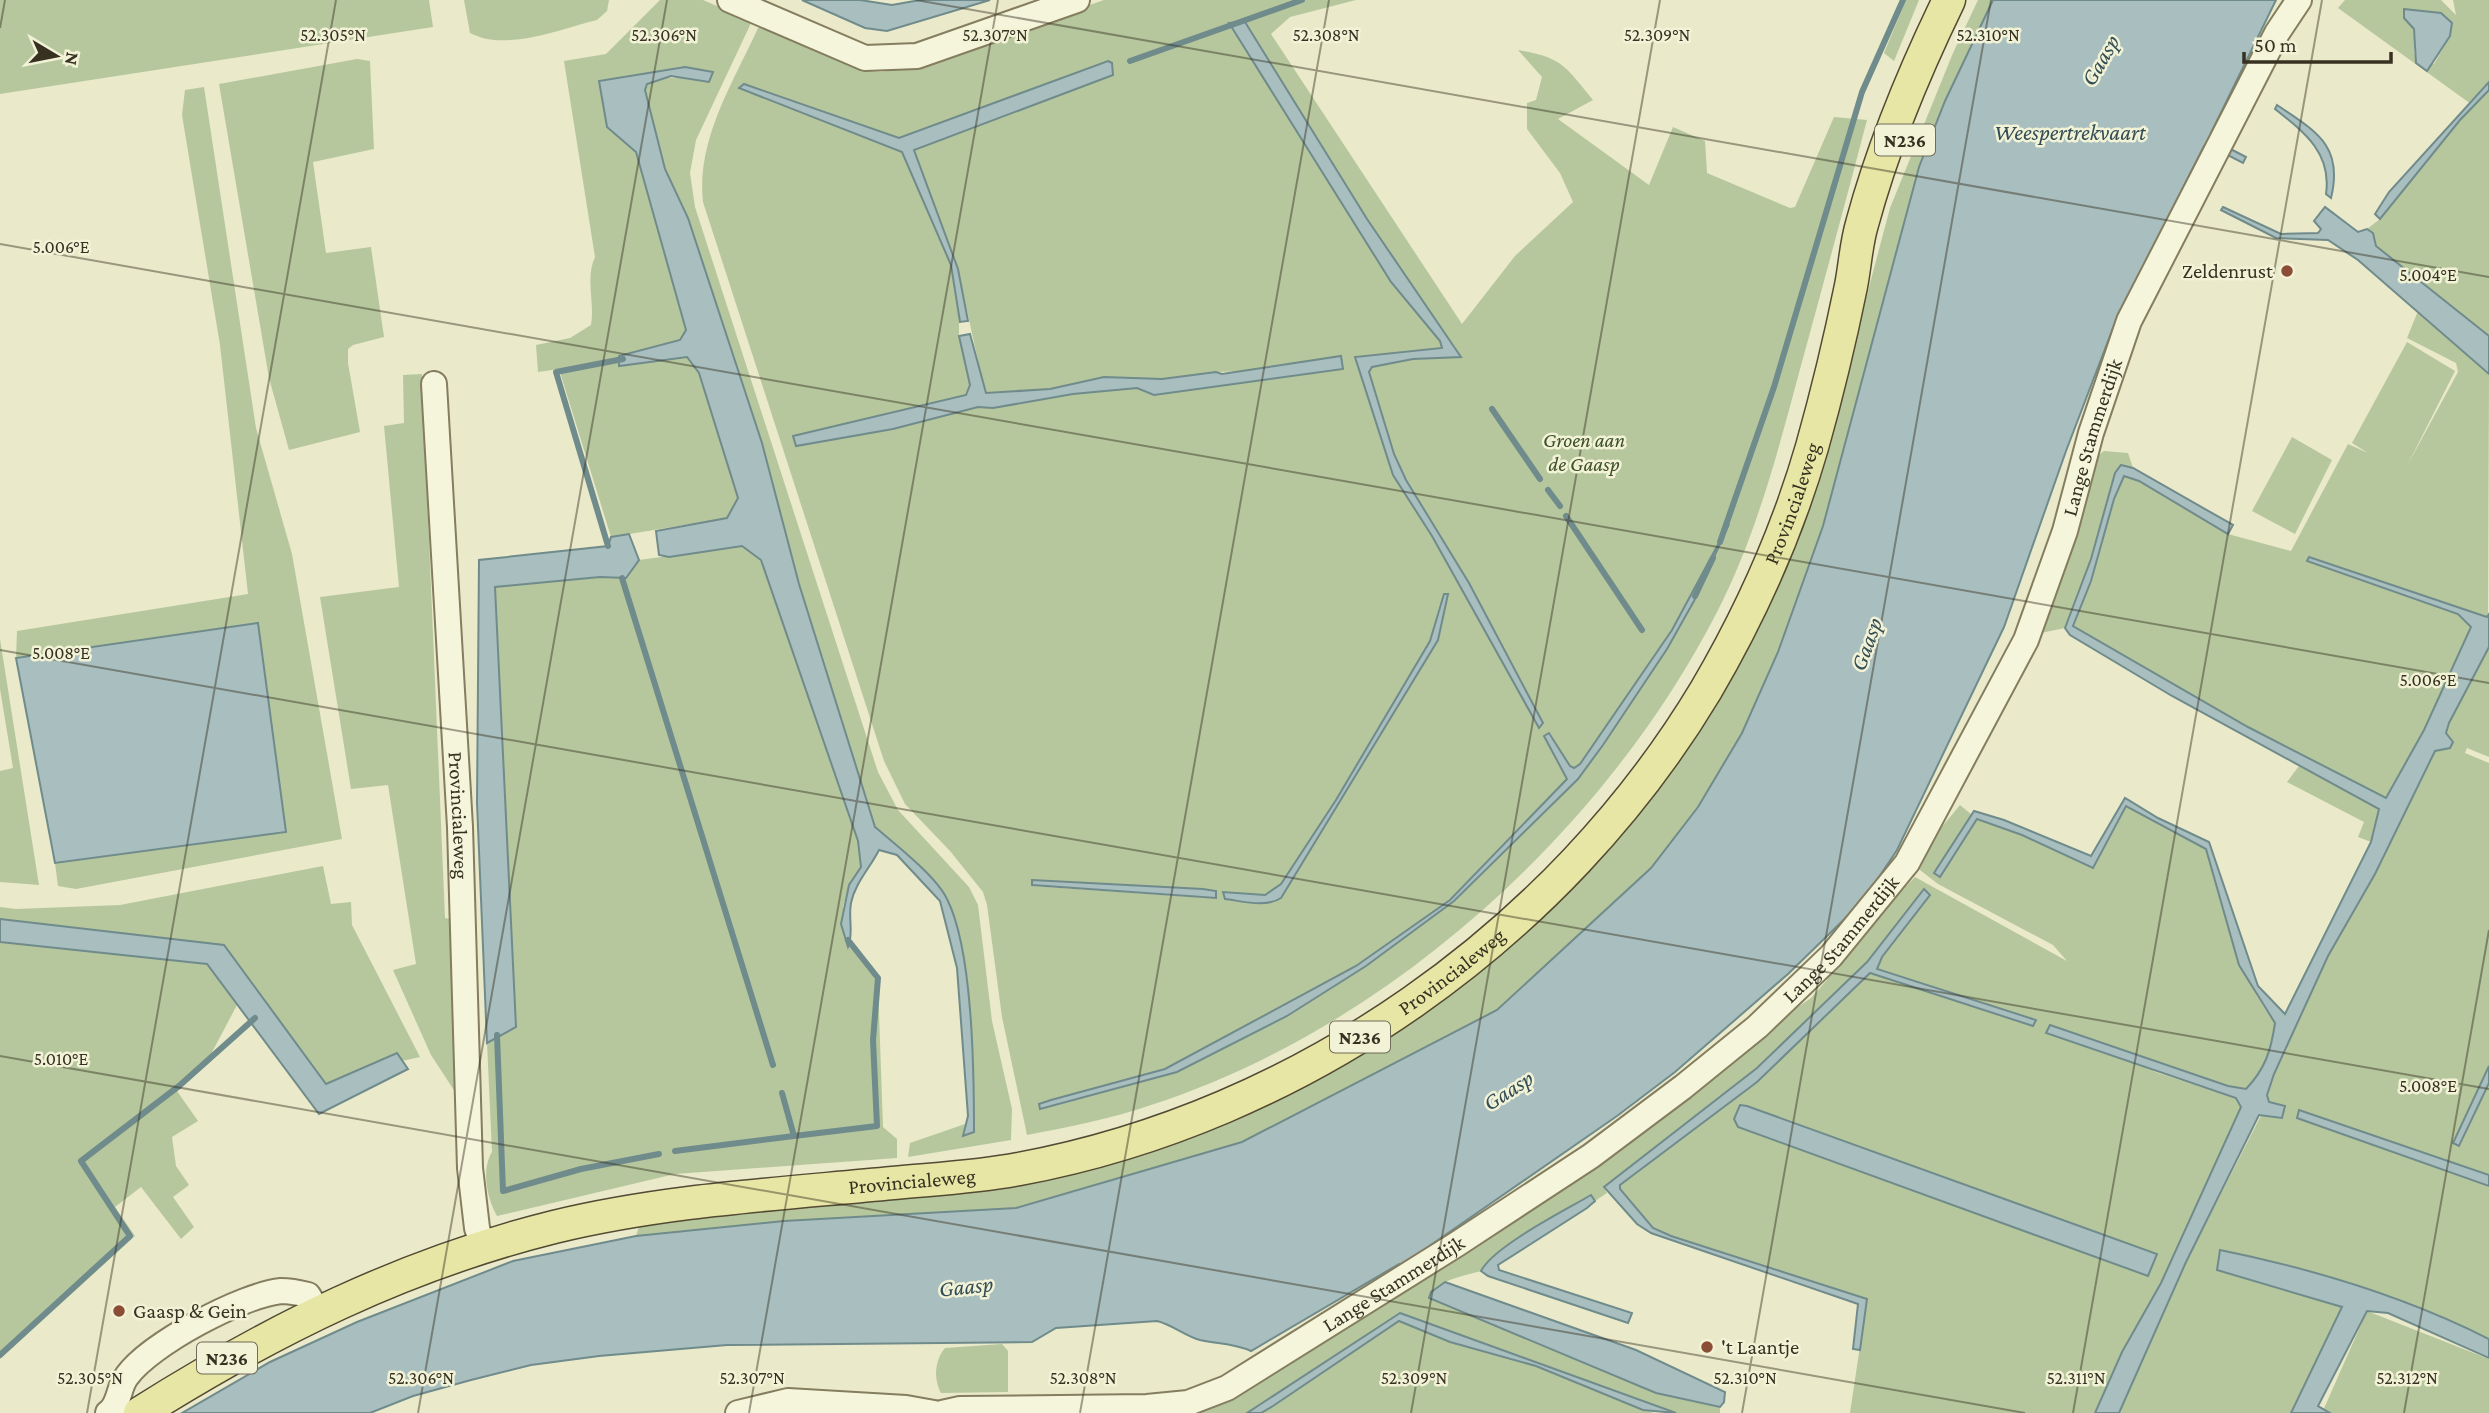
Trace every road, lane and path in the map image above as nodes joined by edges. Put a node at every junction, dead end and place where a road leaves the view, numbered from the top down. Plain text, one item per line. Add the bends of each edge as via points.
1 (730, 0) edge
2 (1077, 0) edge
3 (1949, 0) edge
4 (1968, 0) edge
5 (2299, 0) edge
6 (1852, 284) junction
7 (434, 384) dead end
8 (483, 1247) junction
9 (317, 1311) junction
10 (121, 1411) edge
11 (738, 1413) edge
12 (934, 1413) edge
13 (942, 1413) edge

1 - 2 street via 865,58 917,56
3 - 6 main road, Provincialeweg / N236 via 1887,143 1860,230
4 - 6 main road, Provincialeweg / N236 via 1916,113
5 - 13 street, Lange Stammerdijk via 2277,33 2129,321 2091,433 2066,531 2026,640 1910,859 1831,956 1757,1027 1591,1156 1227,1388 1188,1403 1147,1407
6 - 8 main road, Provincialeweg / N236 via 1798,490 1770,561 1707,688 1668,747 1561,878 1473,957 1419,997 1364,1035 1254,1094 1095,1150 1020,1169 636,1210
7 - 8 street, Provincialeweg via 460,827 470,1168
8 - 9 main road, Provincialeweg / N236
9 - 10 main road, Provincialeweg / N236
9 - 10 street, Provincialeweg via 308,1295 284,1291 210,1316 137,1364 118,1391
11 - 12 street via 788,1401

